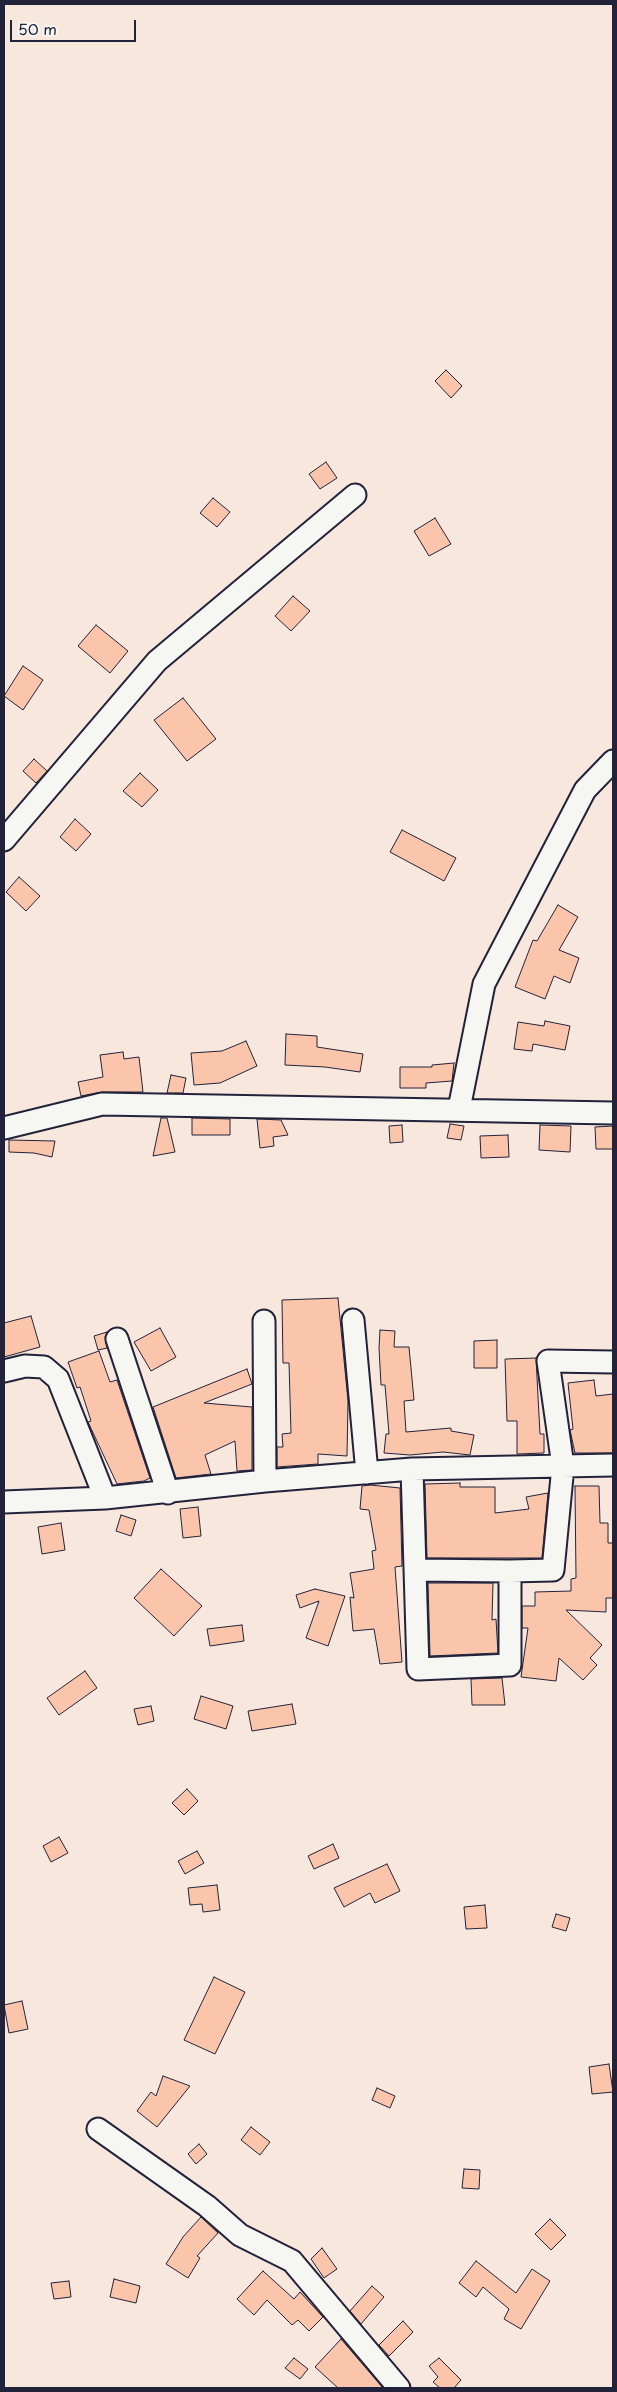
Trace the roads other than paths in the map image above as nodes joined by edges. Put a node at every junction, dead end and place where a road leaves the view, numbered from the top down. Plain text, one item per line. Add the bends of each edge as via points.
1 (355, 495) dead end
2 (613, 761) edge
3 (4, 840) edge
4 (459, 1109) junction
5 (613, 1113) edge
6 (4, 1128) edge
7 (264, 1320) dead end
8 (353, 1320) dead end
9 (117, 1339) dead end
10 (613, 1362) edge
11 (4, 1372) edge
12 (613, 1465) edge
13 (563, 1466) junction
14 (412, 1469) junction
15 (367, 1473) junction
16 (266, 1481) junction
17 (168, 1493) junction
18 (105, 1498) junction
19 (4, 1502) edge
20 (414, 1570) junction
21 (510, 1571) junction
22 (98, 2128) dead end
23 (399, 2388) edge

1 - 3 street via 157,661
2 - 4 street via 584,790 484,984
4 - 5 street
4 - 6 street via 102,1104
7 - 16 street
8 - 15 street
9 - 17 street
10 - 13 street via 548,1361
11 - 18 street via 25,1366 44,1367 58,1379
12 - 13 street
13 - 14 street
13 - 21 street via 553,1570
14 - 15 street
14 - 20 street
15 - 16 street
16 - 17 street
17 - 18 street
18 - 19 street
20 - 21 street
20 - 21 street via 418,1669 510,1665
22 - 23 street via 207,2206 240,2235 292,2261

